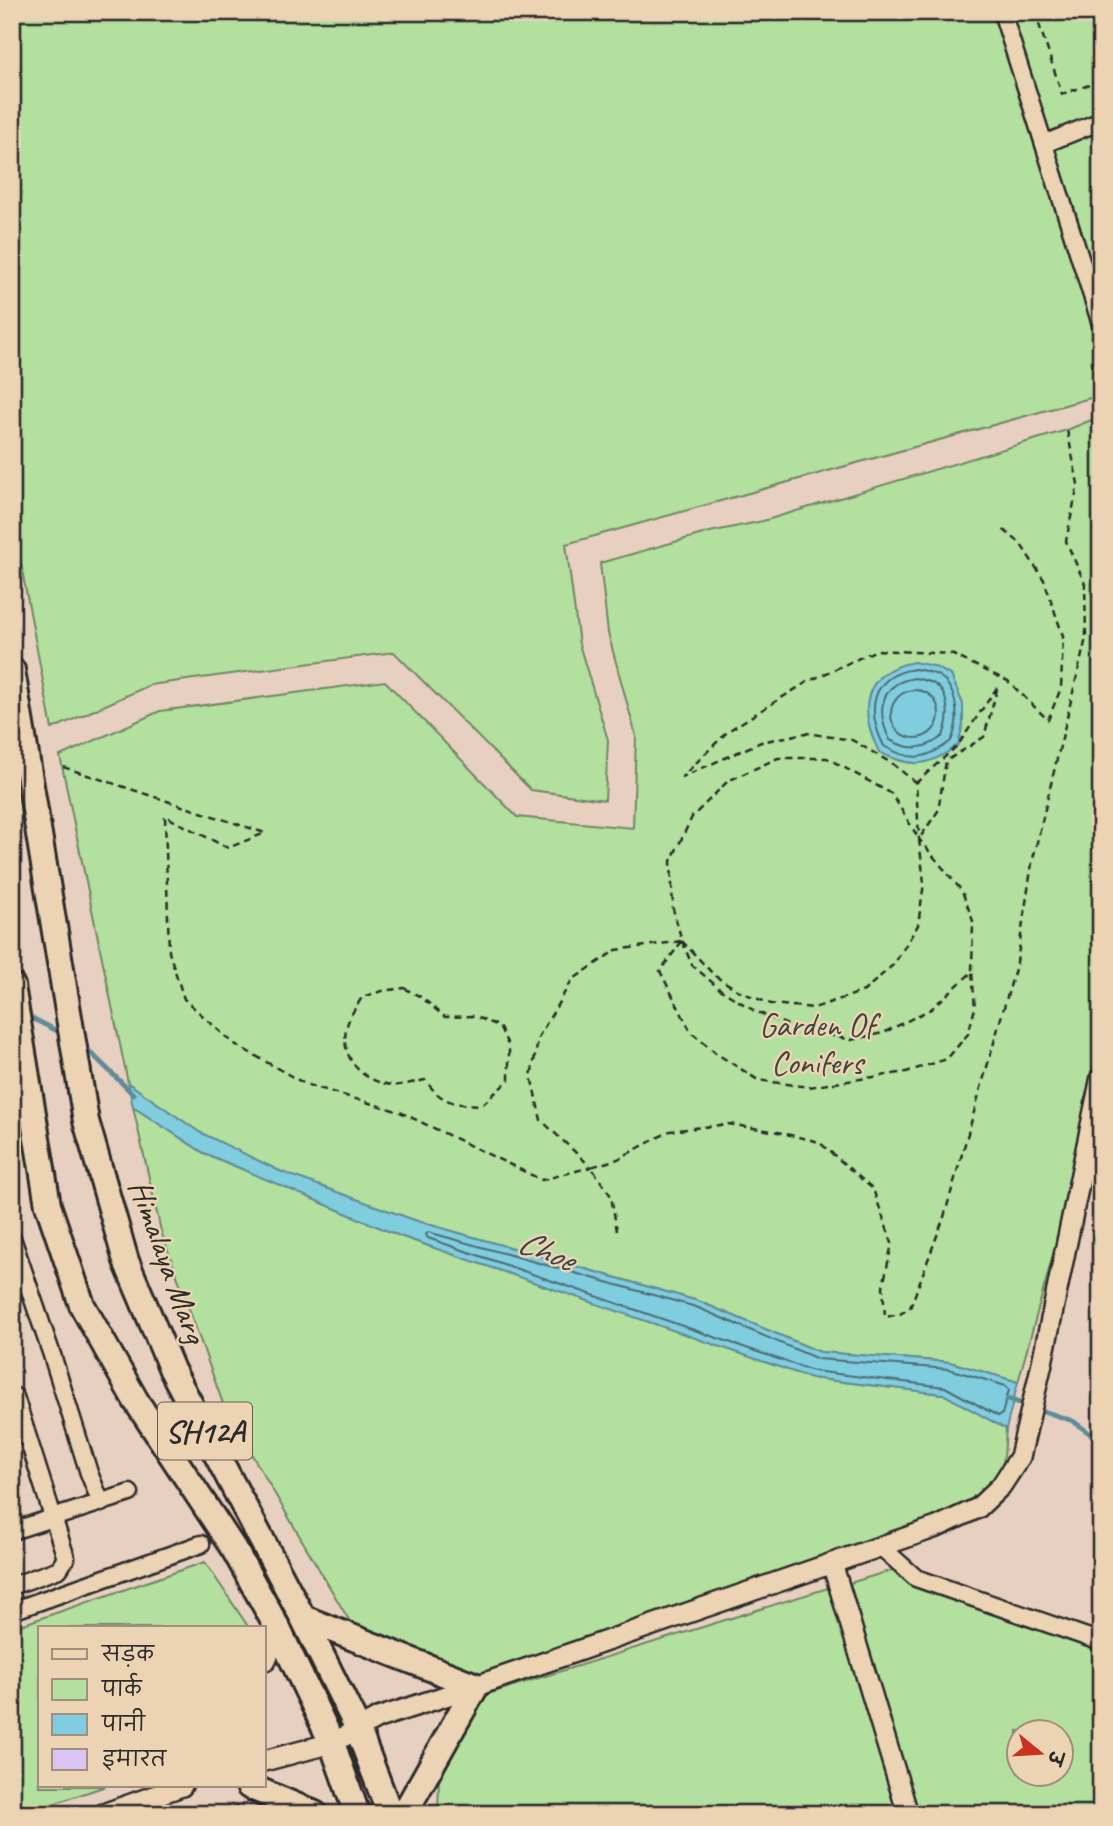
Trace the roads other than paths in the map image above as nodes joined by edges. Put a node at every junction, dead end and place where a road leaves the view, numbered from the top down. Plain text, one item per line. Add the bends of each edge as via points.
1 (1002, 12) edge
2 (1101, 121) edge
3 (1044, 144) junction
4 (1101, 324) edge
5 (14, 678) edge
6 (12, 986) edge
7 (1101, 1077) edge
8 (12, 1238) edge
9 (13, 1395) edge
10 (130, 1493) dead end
11 (101, 1503) junction
12 (53, 1518) junction
13 (12, 1531) edge
14 (201, 1544) dead end
15 (880, 1546) junction
16 (832, 1563) junction
17 (12, 1586) edge
18 (12, 1612) edge
19 (303, 1618) junction
20 (277, 1627) junction
21 (1101, 1642) edge
22 (266, 1653) edge
23 (477, 1686) junction
24 (357, 1727) junction
25 (332, 1743) junction
26 (266, 1760) edge
27 (179, 1787) edge
28 (251, 1787) edge
29 (103, 1814) edge
30 (315, 1814) edge
31 (357, 1814) edge
32 (390, 1814) edge
33 (404, 1814) edge
34 (908, 1814) edge

1 - 3 street
2 - 3 street
3 - 4 street
5 - 19 main road, Himalaya Marg / SH12A via 86,1121 126,1261 172,1370
6 - 20 main road, SH12A via 48,1205 82,1305 136,1401 235,1551
7 - 15 street via 1020,1457 1001,1486 978,1508
8 - 11 street
9 - 12 street
10 - 11 street
11 - 12 street
12 - 13 street
12 - 17 street via 66,1558 62,1565
14 - 18 street
15 - 16 street
15 - 21 street via 916,1578
16 - 23 street
16 - 34 street
19 - 23 main road
19 - 24 main road, Himalaya Marg / SH12A
20 - 22 main road
20 - 25 main road, SH12A
23 - 24 street
23 - 33 main road
24 - 25 street
24 - 32 main road, Himalaya Marg / SH12A
25 - 26 street
25 - 31 main road, SH12A
27 - 29 street
28 - 30 main road

